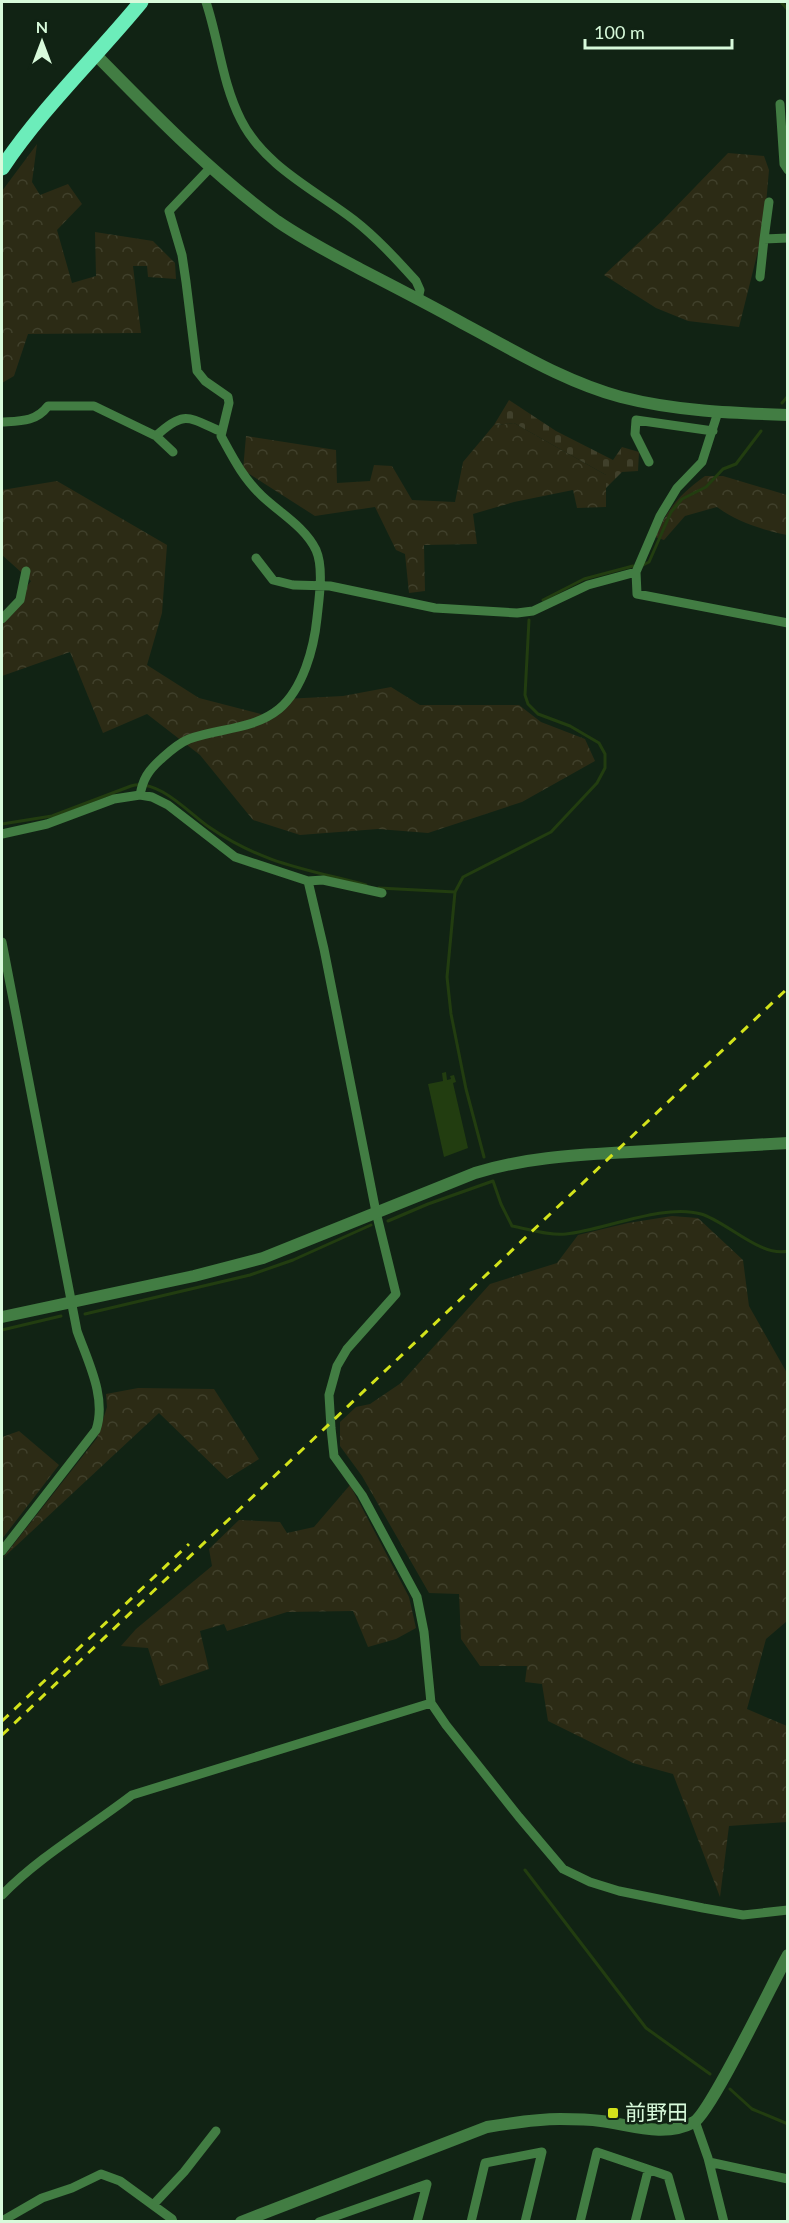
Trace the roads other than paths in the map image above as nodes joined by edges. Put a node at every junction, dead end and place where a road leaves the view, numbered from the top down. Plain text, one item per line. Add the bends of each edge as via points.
1 (141, 2) edge
2 (206, 2) edge
3 (96, 55) junction
4 (780, 104) dead end
5 (211, 167) junction
6 (2, 168) edge
7 (788, 170) edge
8 (769, 202) dead end
9 (788, 238) edge
10 (764, 239) junction
11 (760, 277) dead end
12 (418, 299) junction
13 (638, 400) junction
14 (718, 412) junction
15 (788, 415) edge
16 (636, 420) junction
17 (2, 422) edge
18 (713, 431) junction
19 (222, 432) junction
20 (156, 436) junction
21 (173, 452) dead end
22 (649, 462) dead end
23 (256, 558) dead end
24 (26, 571) dead end
25 (636, 572) junction
26 (321, 586) junction
27 (2, 619) edge
28 (788, 623) edge
29 (141, 787) junction
30 (2, 834) edge
31 (308, 881) junction
32 (382, 893) dead end
33 (2, 942) edge
34 (788, 1143) edge
35 (376, 1212) junction
36 (72, 1302) junction
37 (2, 1317) edge
38 (2, 1551) edge
39 (431, 1703) junction
40 (2, 1895) edge
41 (788, 1910) edge
42 (788, 1955) edge
43 (695, 2121) junction
44 (216, 2131) dead end
45 (709, 2162) junction
46 (648, 2171) junction
47 (788, 2179) edge
48 (153, 2205) junction
49 (2, 2221) edge
50 (173, 2222) edge
51 (241, 2222) edge
52 (319, 2222) edge
53 (417, 2222) edge
54 (471, 2222) edge
55 (525, 2222) edge
56 (580, 2222) edge
57 (635, 2222) edge
58 (681, 2222) edge
59 (724, 2222) edge

1 - 3 main road
2 - 12 street via 229,95 253,140 293,177 353,219 386,248 416,281
3 - 5 street
3 - 6 main road via 39,117
4 - 7 street via 784,164
5 - 12 street via 278,221 320,248
5 - 19 street via 169,211 185,273 197,371 229,399
8 - 10 street
9 - 10 street
10 - 11 street
12 - 13 street via 537,364 581,383
13 - 14 street
13 - 16 street
14 - 15 street
14 - 18 street
16 - 18 street
16 - 22 street via 635,434
17 - 20 street via 33,419 48,406 94,406
18 - 25 street via 702,462 677,488 660,516
19 - 20 street via 187,417 173,420
19 - 26 street via 246,479 305,534 317,552
20 - 21 street
23 - 26 street via 273,580
24 - 27 street via 20,600
25 - 26 street via 588,585 528,612 516,613 435,608
25 - 28 street via 637,594
26 - 29 street via 316,627 304,670 295,690 280,708 242,727 176,746 148,771
29 - 30 street via 47,824
29 - 31 street via 236,857
31 - 32 street via 323,880
31 - 35 street
33 - 36 street
34 - 35 street via 525,1160 475,1173
35 - 36 street via 252,1261
35 - 39 street via 396,1294 347,1349 337,1366 329,1395 334,1456 362,1495 417,1597
36 - 37 street
36 - 38 street via 99,1400 100,1419 96,1430
39 - 40 street via 132,1795 55,1850
39 - 41 street via 563,1869 619,1891 703,1908 743,1915
42 - 43 street
43 - 45 street
43 - 51 street via 654,2130 598,2120 558,2119 487,2127
44 - 48 street
45 - 47 street
45 - 59 street
46 - 56 street via 597,2152
46 - 57 street
46 - 58 street via 668,2176
48 - 49 street via 120,2181 101,2174 42,2198
48 - 50 street
52 - 53 street via 427,2184
54 - 55 street via 485,2163 542,2152

